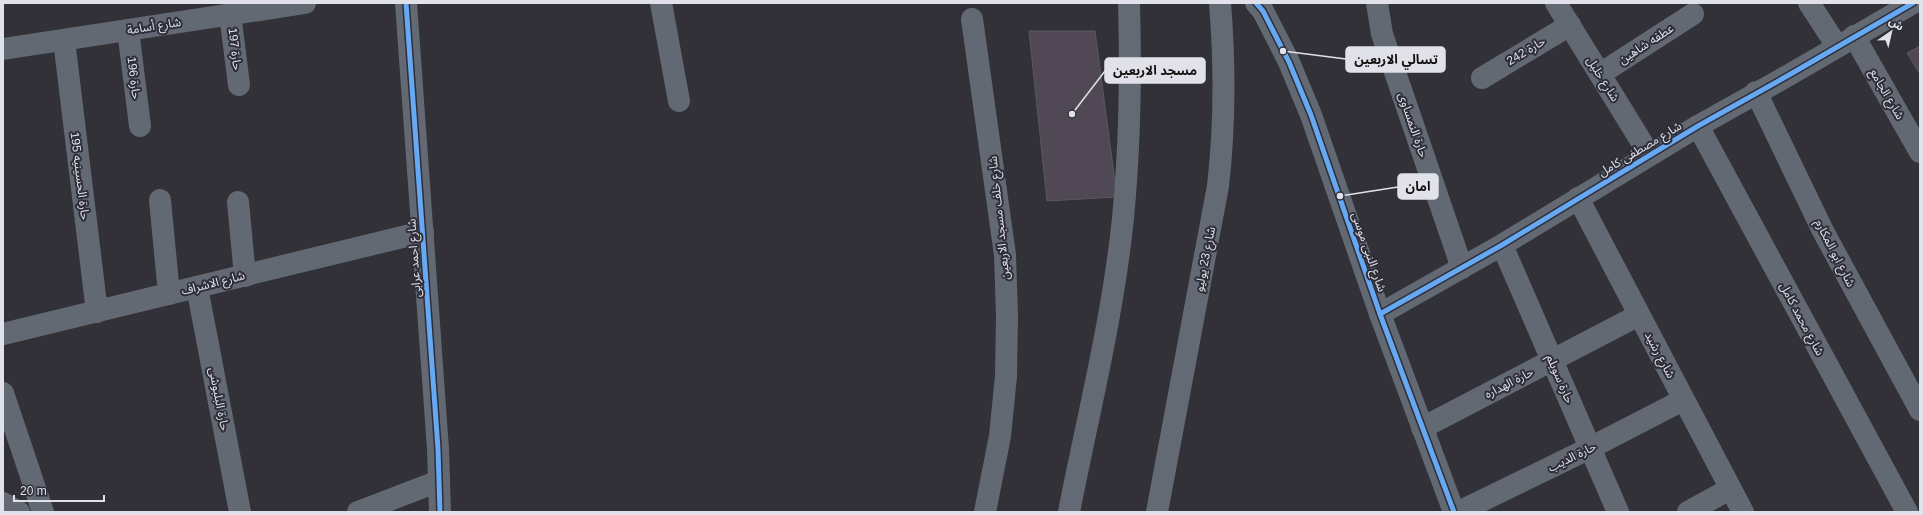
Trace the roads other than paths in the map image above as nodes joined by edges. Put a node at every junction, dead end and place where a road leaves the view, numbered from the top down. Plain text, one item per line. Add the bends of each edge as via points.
1 (305, 3) edge
2 (406, 3) edge
3 (661, 3) edge
4 (1129, 3) edge
5 (1220, 3) edge
6 (1256, 3) edge
7 (1556, 3) edge
8 (1809, 3) edge
9 (1913, 3) edge
10 (1381, 5) edge
11 (203, 11) edge
12 (230, 14) junction
13 (1693, 14) dead end
14 (972, 19) dead end
15 (1570, 25) junction
16 (128, 30) junction
17 (64, 40) junction
18 (1845, 41) junction
19 (3, 49) edge
20 (1600, 74) junction
21 (1482, 78) dead end
22 (239, 85) dead end
23 (1756, 92) junction
24 (679, 101) dead end
25 (140, 126) dead end
26 (1698, 126) junction
27 (1920, 152) edge
28 (1649, 154) junction
29 (1578, 198) junction
30 (160, 200) dead end
31 (238, 202) dead end
32 (422, 232) junction
33 (1502, 245) junction
34 (1462, 268) junction
35 (245, 276) junction
36 (197, 287) junction
37 (169, 294) junction
38 (97, 312) junction
39 (1380, 314) junction
40 (1639, 315) junction
41 (3, 334) edge
42 (1552, 360) junction
43 (1683, 400) junction
44 (4, 401) edge
45 (1920, 410) edge
46 (1422, 428) junction
47 (1590, 448) junction
48 (439, 481) junction
49 (1730, 489) junction
50 (3, 503) edge
51 (19, 512) edge
52 (43, 512) edge
53 (240, 512) edge
54 (358, 512) edge
55 (440, 512) edge
56 (985, 512) edge
57 (1069, 512) edge
58 (1157, 512) edge
59 (1454, 512) edge
60 (1459, 512) edge
61 (1618, 512) edge
62 (1688, 512) edge
63 (1743, 512) edge
64 (1907, 512) edge

1 - 12 street, شارع أسامة
2 - 32 street, شارع احمد عرابى
3 - 24 street
4 - 57 main road via 1130,98 1123,218 1113,293
5 - 58 main road, شارع 23 يوليو via 1224,139 1218,186
6 - 39 street, شارع النبى موسى via 1263,11 1289,62 1311,114
7 - 15 street, شارع خليل
8 - 18 street, شارع الجامع
9 - 18 street, شارع مصطفى كامل
10 - 34 street, حارة النمساوى via 1382,34
11 - 12 street, شارع أسامة
11 - 16 street, شارع أسامة
12 - 22 street, حارة 197
13 - 20 street, عطفه شاهين
14 - 56 street, شارع خلف مسجد الاربعين via 1005,255 1007,316 1006,376 1000,436
15 - 20 street, شارع خليل
15 - 21 street, حارة 242
16 - 17 street, شارع أسامة
16 - 25 street, حارة 196
17 - 19 street, شارع أسامة
17 - 38 street, حارة الحسينيه 195
18 - 23 street, شارع مصطفى كامل
18 - 27 street, شارع الجامع
20 - 28 street, شارع خليل
23 - 26 street, شارع مصطفى كامل
23 - 45 street, شارع ابو المكارم via 1824,231
26 - 28 street, شارع مصطفى كامل
26 - 64 street, شارع محمد كامل
28 - 29 street, شارع مصطفى كامل
29 - 33 street, شارع مصطفى كامل
29 - 40 street, شارع رشيد
30 - 37 street
31 - 35 street
32 - 35 street, شارع الاشراف
32 - 48 street, شارع احمد عرابى
33 - 34 street, شارع مصطفى كامل
33 - 42 street, حارة سويلم
34 - 39 street, شارع مصطفى كامل
35 - 36 street, شارع الاشراف
36 - 37 street, شارع الاشراف
36 - 53 street, حارة البلبوشى
37 - 38 street, شارع الاشراف
38 - 41 street, شارع الاشراف
39 - 46 street, شارع النبى موسى
40 - 42 street, حارة الهداره
40 - 43 street, شارع رشيد
42 - 46 street, حارة الهداره
42 - 47 street, حارة سويلم
43 - 47 street, حارة الديب
43 - 49 street, شارع رشيد
44 - 52 street
46 - 59 street, شارع النبى موسى
47 - 60 street, حارة الديب
47 - 61 street, حارة سويلم
48 - 54 street
48 - 55 street, شارع احمد عرابى
49 - 62 street
49 - 63 street, شارع رشيد
50 - 51 street

